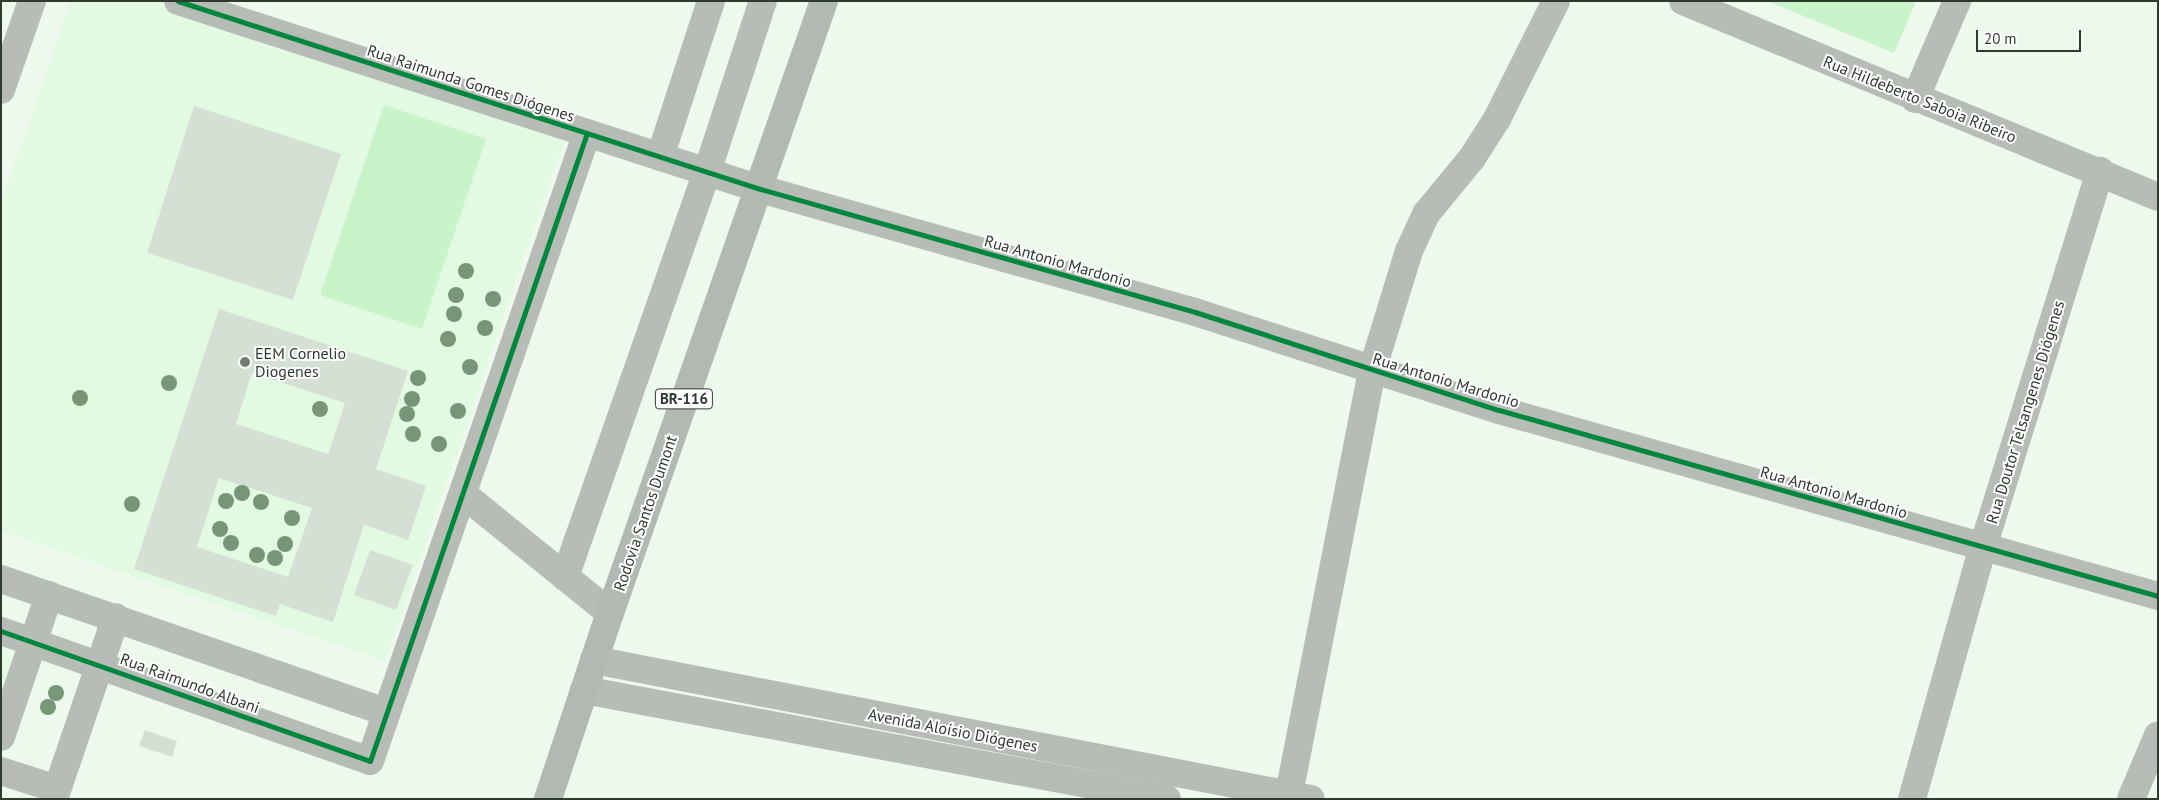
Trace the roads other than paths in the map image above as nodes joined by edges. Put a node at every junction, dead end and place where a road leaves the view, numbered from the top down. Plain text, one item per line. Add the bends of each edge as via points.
1 (32, 1) edge
2 (178, 1) edge
3 (711, 1) edge
4 (763, 1) edge
5 (824, 1) edge
6 (1556, 1) edge
7 (1684, 1) edge
8 (1957, 1) edge
9 (1, 90) edge
10 (1916, 99) junction
11 (587, 133) junction
12 (660, 157) junction
13 (2100, 171) junction
14 (707, 172) junction
15 (757, 188) junction
16 (2158, 197) edge
17 (1372, 371) junction
18 (463, 494) junction
19 (1983, 547) junction
20 (565, 577) junction
21 (1, 579) edge
22 (49, 595) junction
23 (2158, 596) edge
24 (610, 613) junction
25 (116, 617) junction
26 (1, 631) edge
27 (32, 642) junction
28 (594, 660) junction
29 (99, 664) junction
30 (584, 690) junction
31 (385, 712) junction
32 (2158, 734) edge
33 (1, 737) edge
34 (1, 770) edge
35 (55, 794) edge
36 (1296, 797) edge
37 (548, 799) edge
38 (1167, 799) edge
39 (1912, 799) edge
40 (2131, 799) edge

1 - 9 street
2 - 11 street, Rua Raimunda Gomes Diógenes
3 - 12 street
4 - 14 street
5 - 15 highway, Rodovia Santos Dumont / BR-116
6 - 17 street via 1496,119 1472,158 1426,214 1409,251
7 - 10 street, Rua Hildeberto Saboia Ribeiro
8 - 10 street
10 - 13 street, Rua Hildeberto Saboia Ribeiro
11 - 12 street, Rua Raimunda Gomes Diógenes
11 - 18 street
12 - 14 street, Rua Raimunda Gomes Diógenes
13 - 16 street, Rua Hildeberto Saboia Ribeiro
13 - 19 street, Rua Doutor Telsangenes Diógenes
14 - 15 street, Rua Raimunda Gomes Diógenes
14 - 20 street
15 - 17 street, Rua Antonio Mardonio via 1195,312
15 - 24 highway, Rodovia Santos Dumont / BR-116
17 - 19 street, Rua Antonio Mardonio
17 - 36 street
18 - 20 street
18 - 31 street
19 - 23 street, Rua Antonio Mardonio
19 - 39 street, Rua Doutor Telsangenes Diógenes
20 - 24 street
21 - 22 street
22 - 25 street
22 - 27 street
24 - 28 highway, Rodovia Santos Dumont / BR-116
25 - 29 street
25 - 31 street
26 - 27 street, Rua Raimundo Albani
27 - 29 street, Rua Raimundo Albani
27 - 33 street
28 - 30 highway, Rodovia Santos Dumont / BR-116
28 - 36 street, Avenida Aloísio Diógenes
29 - 31 street, Rua Raimundo Albani via 370,761
29 - 35 street
30 - 37 highway, Rodovia Santos Dumont / BR-116
30 - 38 street, Avenida Aloísio Diógenes
32 - 40 street
34 - 35 street

